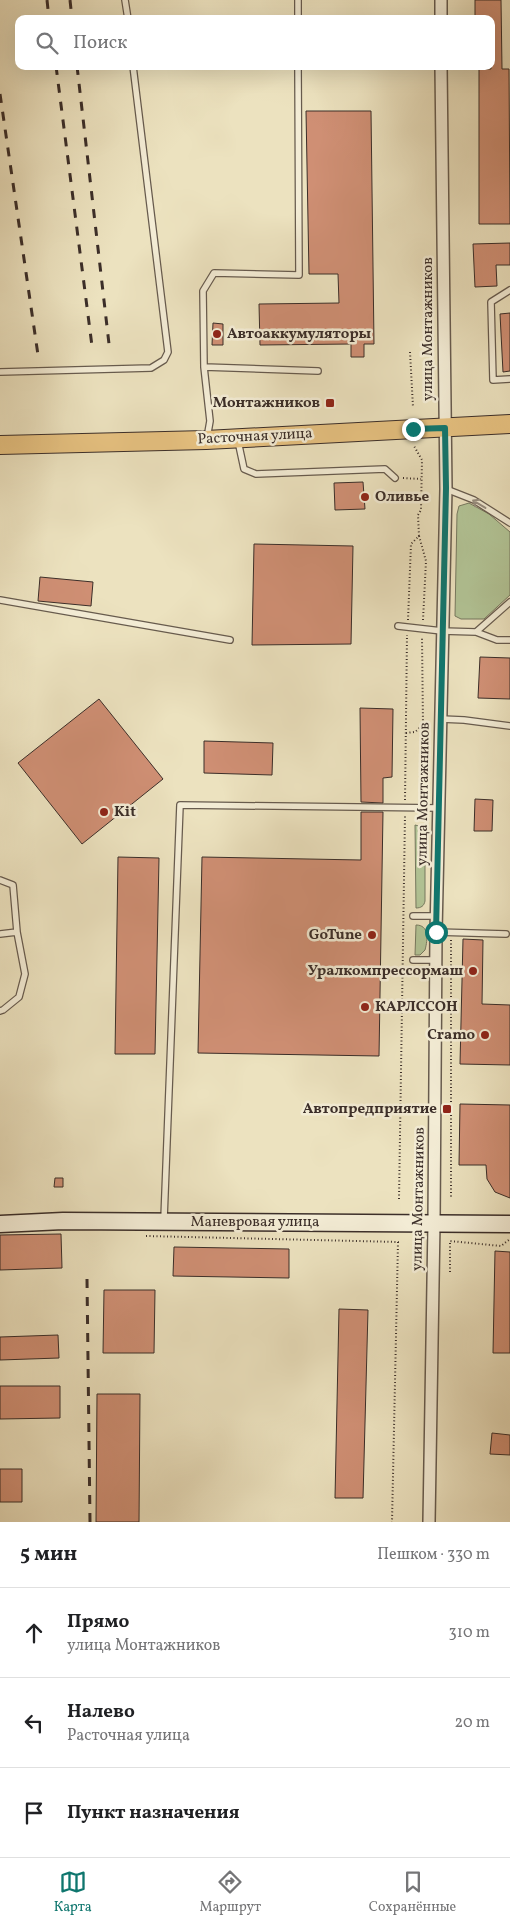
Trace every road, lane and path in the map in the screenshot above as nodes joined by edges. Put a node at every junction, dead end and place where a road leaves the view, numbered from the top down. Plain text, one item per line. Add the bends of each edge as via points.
1 (125, 0) edge
2 (298, 0) edge
3 (441, 0) edge
4 (127, 15) edge
5 (298, 15) edge
6 (441, 15) edge
7 (134, 70) edge
8 (298, 70) edge
9 (441, 70) edge
10 (510, 290) edge
11 (410, 352) dead end
12 (204, 367) junction
13 (318, 370) dead end
14 (0, 372) edge
15 (510, 379) edge
16 (412, 407) dead end
17 (510, 424) edge
18 (445, 428) junction
19 (238, 439) junction
20 (206, 440) junction
21 (0, 445) edge
22 (414, 446) dead end
23 (395, 478) joint
24 (421, 479) junction
25 (446, 488) junction
26 (510, 523) edge
27 (419, 536) junction
28 (0, 600) edge
29 (510, 602) edge
30 (398, 626) dead end
31 (407, 629) junction
32 (422, 630) junction
33 (442, 632) junction
34 (476, 632) junction
35 (230, 640) dead end
36 (510, 640) edge
37 (441, 719) junction
38 (510, 726) edge
39 (405, 733) junction
40 (405, 808) junction
41 (439, 808) junction
42 (0, 880) edge
43 (413, 916) dead end
44 (436, 916) junction
45 (17, 932) junction
46 (436, 932) junction
47 (451, 932) junction
48 (0, 934) edge
49 (506, 934) dead end
50 (413, 960) dead end
51 (436, 960) junction
52 (0, 1010) edge
53 (451, 1197) dead end
54 (399, 1199) dead end
55 (164, 1222) junction
56 (434, 1222) junction
57 (0, 1224) edge
58 (510, 1224) edge
59 (138, 1236) dead end
60 (510, 1239) edge
61 (450, 1272) dead end
62 (392, 1522) edge
63 (429, 1522) edge

1 - 4 lane
2 - 5 lane
3 - 6 street
7 - 14 lane via 168,352 164,360 151,368
8 - 12 lane via 299,275 214,273 203,291
9 - 18 street, улица Монтажников
10 - 15 lane via 491,302 492,380
11 - 16 path
12 - 13 lane
12 - 20 lane via 210,421
17 - 18 main road, Расточная улица
18 - 19 main road, Расточная улица
18 - 25 street, улица Монтажников
19 - 20 main road, Расточная улица
19 - 23 lane via 244,469 256,474 385,469
20 - 21 main road, Расточная улица
22 - 24 path via 422,460
23 - 24 path
24 - 27 path
26 -> 25 lane via 474,500
25 - 33 street, улица Монтажников
27 - 31 path via 411,544
27 - 32 path via 426,561
28 - 35 lane
29 - 34 lane
30 - 31 lane
31 - 32 lane
31 - 39 path
32 - 33 lane
32 - 39 path via 423,725 415,732
33 - 34 lane
33 - 37 street, улица Монтажников
34 - 36 lane via 497,640
37 - 38 lane
37 - 41 street, улица Монтажников
39 - 40 path
40 - 41 lane
40 - 54 path
40 - 55 lane via 180,805
41 - 44 street, улица Монтажников
42 - 45 lane via 13,884
43 - 44 lane
44 - 46 street, улица Монтажников
45 - 48 lane
45 - 52 lane via 25,974 19,997
46 - 47 lane
46 - 51 street, улица Монтажников
47 - 49 lane
47 - 53 path
50 - 51 lane
51 - 56 street, улица Монтажников
55 - 56 main road, Маневровая улица
55 - 57 main road, Маневровая улица
56 - 58 main road, Маневровая улица
56 - 63 street, улица Монтажников
59 - 62 path via 398,1242
60 - 61 path via 501,1246 450,1241

